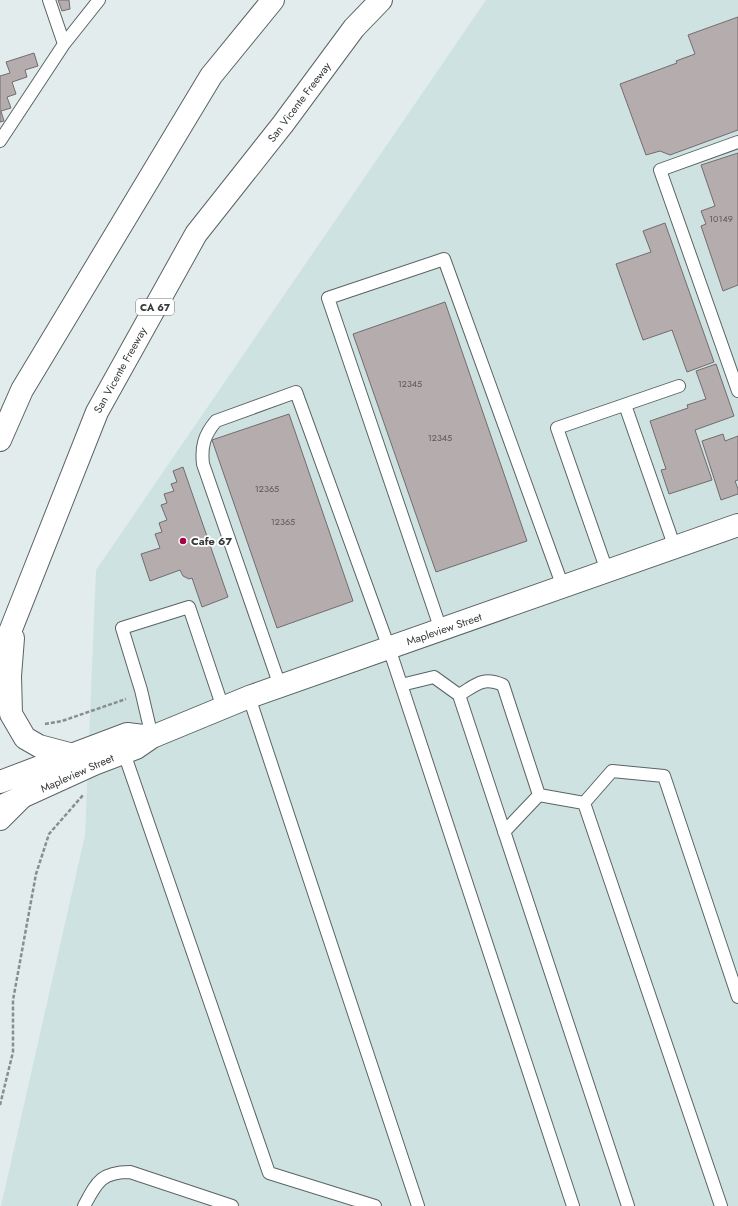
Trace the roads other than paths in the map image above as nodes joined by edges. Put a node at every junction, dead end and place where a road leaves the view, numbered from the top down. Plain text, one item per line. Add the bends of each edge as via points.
1 (49, 0) edge
2 (99, 0) edge
3 (273, 0) edge
4 (381, 0) edge
5 (64, 44) junction
6 (0, 141) edge
7 (738, 142) edge
8 (678, 386) dead end
9 (738, 391) edge
10 (625, 405) junction
11 (0, 440) edge
12 (738, 525) edge
13 (675, 548) junction
14 (607, 571) junction
15 (563, 587) junction
16 (15, 617) junction
17 (441, 630) junction
18 (389, 648) junction
19 (0, 657) edge
20 (402, 685) junction
21 (280, 686) junction
22 (459, 695) junction
23 (249, 697) junction
24 (223, 708) junction
25 (152, 737) junction
26 (124, 753) junction
27 (73, 755) junction
28 (0, 782) edge
29 (539, 795) junction
30 (22, 797) junction
31 (584, 802) junction
32 (0, 807) edge
33 (0, 819) edge
34 (504, 832) junction
35 (738, 997) edge
36 (84, 1206) edge
37 (232, 1206) edge
38 (375, 1206) edge
39 (418, 1206) edge
40 (573, 1206) edge
41 (628, 1206) edge
42 (722, 1206) edge

1 - 5 lane
2 - 5 lane
3 - 11 main road via 211,76 22,390
4 - 16 main road, San Vicente Freeway / CA 67 via 354,28 283,124 196,234 97,412
5 - 6 lane
7 - 9 lane via 660,170
8 - 10 lane
10 - 13 lane
10 - 14 lane via 557,428
12 - 13 main road, Mapleview Street
13 - 14 main road, Mapleview Street
14 - 15 main road, Mapleview Street
15 - 17 main road, Mapleview Street
15 - 17 lane via 444,259 328,298
16 - 19 main road, San Vicente Freeway / CA 67
16 - 27 main road via 10,676 11,714 25,738 39,746
17 - 18 main road, Mapleview Street
18 - 20 lane
18 - 21 main road, Mapleview Street
18 - 21 lane via 296,392 216,421 204,440 202,452 203,464
20 - 22 lane via 434,677
20 - 40 lane
21 - 23 main road, Mapleview Street
22 - 29 lane via 481,682 492,680 503,685
22 - 34 lane
23 - 24 main road, Mapleview Street
23 - 39 lane
24 - 25 main road, Mapleview Street
24 - 25 lane via 189,607 122,628
25 - 26 main road, Mapleview Street
25 - 27 main road, Mapleview Street via 127,734
26 - 30 main road, Mapleview Street
26 - 38 lane via 269,1173
27 - 28 main road, Mapleview Street
29 - 31 lane
29 - 34 lane
30 - 32 main road, Mapleview Street
30 - 33 main road
31 - 35 lane via 612,771 664,776
31 - 42 lane
34 - 41 lane
36 - 37 lane via 103,1178 118,1172 130,1172

